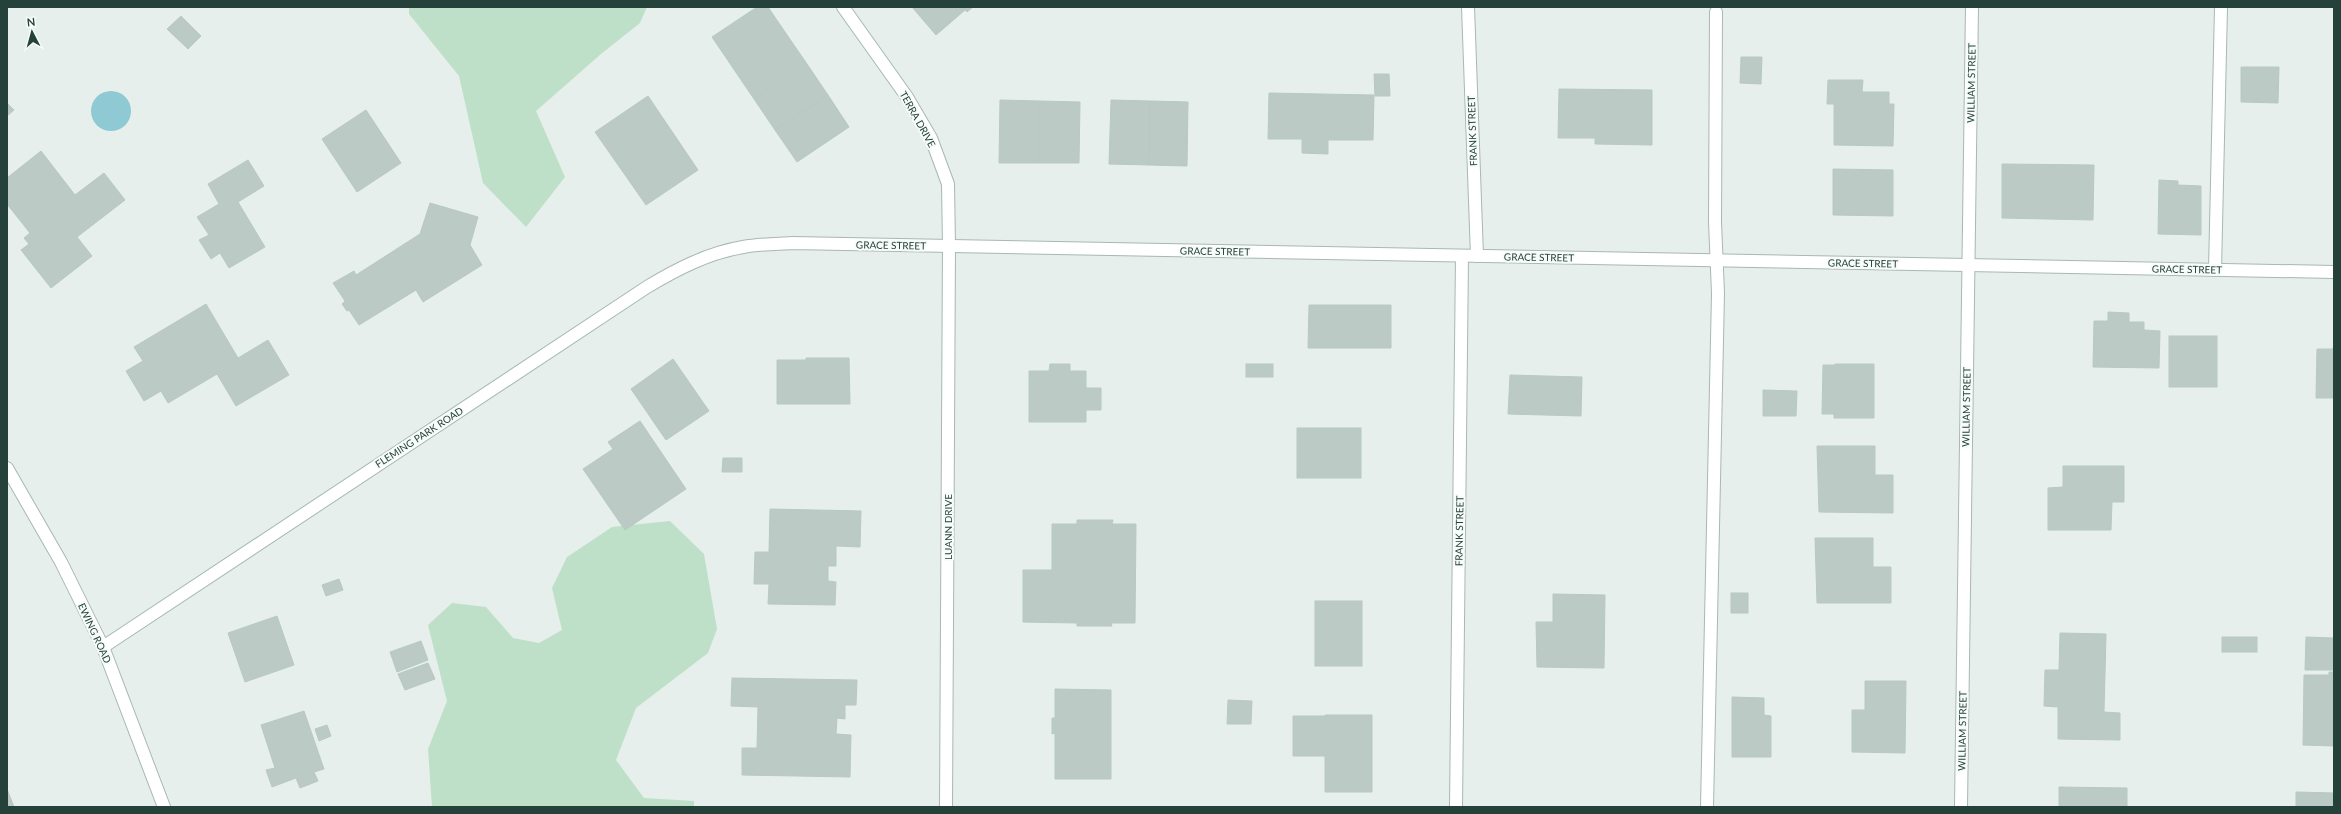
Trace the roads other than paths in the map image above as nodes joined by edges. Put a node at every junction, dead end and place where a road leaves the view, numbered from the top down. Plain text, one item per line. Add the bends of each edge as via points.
1 (844, 7) edge
2 (1468, 7) edge
3 (1972, 7) edge
4 (2221, 7) edge
5 (1716, 12) dead end
6 (744, 246) joint
7 (950, 246) junction
8 (1462, 256) junction
9 (1477, 256) junction
10 (1717, 260) junction
11 (1968, 265) junction
12 (2215, 270) junction
13 (2334, 272) edge
14 (7, 468) edge
15 (103, 647) junction
16 (164, 807) edge
17 (946, 807) edge
18 (1456, 807) edge
19 (1707, 807) edge
20 (1961, 807) edge

1 - 7 street, TERRA DRIVE via 907,97 931,138 948,184
2 - 9 street, FRANK STREET
3 - 11 street, WILLIAM STREET
4 - 12 street
5 - 10 street
6 - 7 street, GRACE STREET via 792,243
6 - 15 street, FLEMING PARK ROAD via 679,268 647,286
7 - 8 street, GRACE STREET
7 - 17 street, LUANN DRIVE
8 - 9 street, GRACE STREET
8 - 18 street, FRANK STREET
9 - 10 street, GRACE STREET
10 - 11 street, GRACE STREET
10 - 19 street
11 - 12 street, GRACE STREET
11 - 20 street, WILLIAM STREET
12 - 13 street, GRACE STREET
14 - 15 street, EWING ROAD via 61,562
15 - 16 street, EWING ROAD

